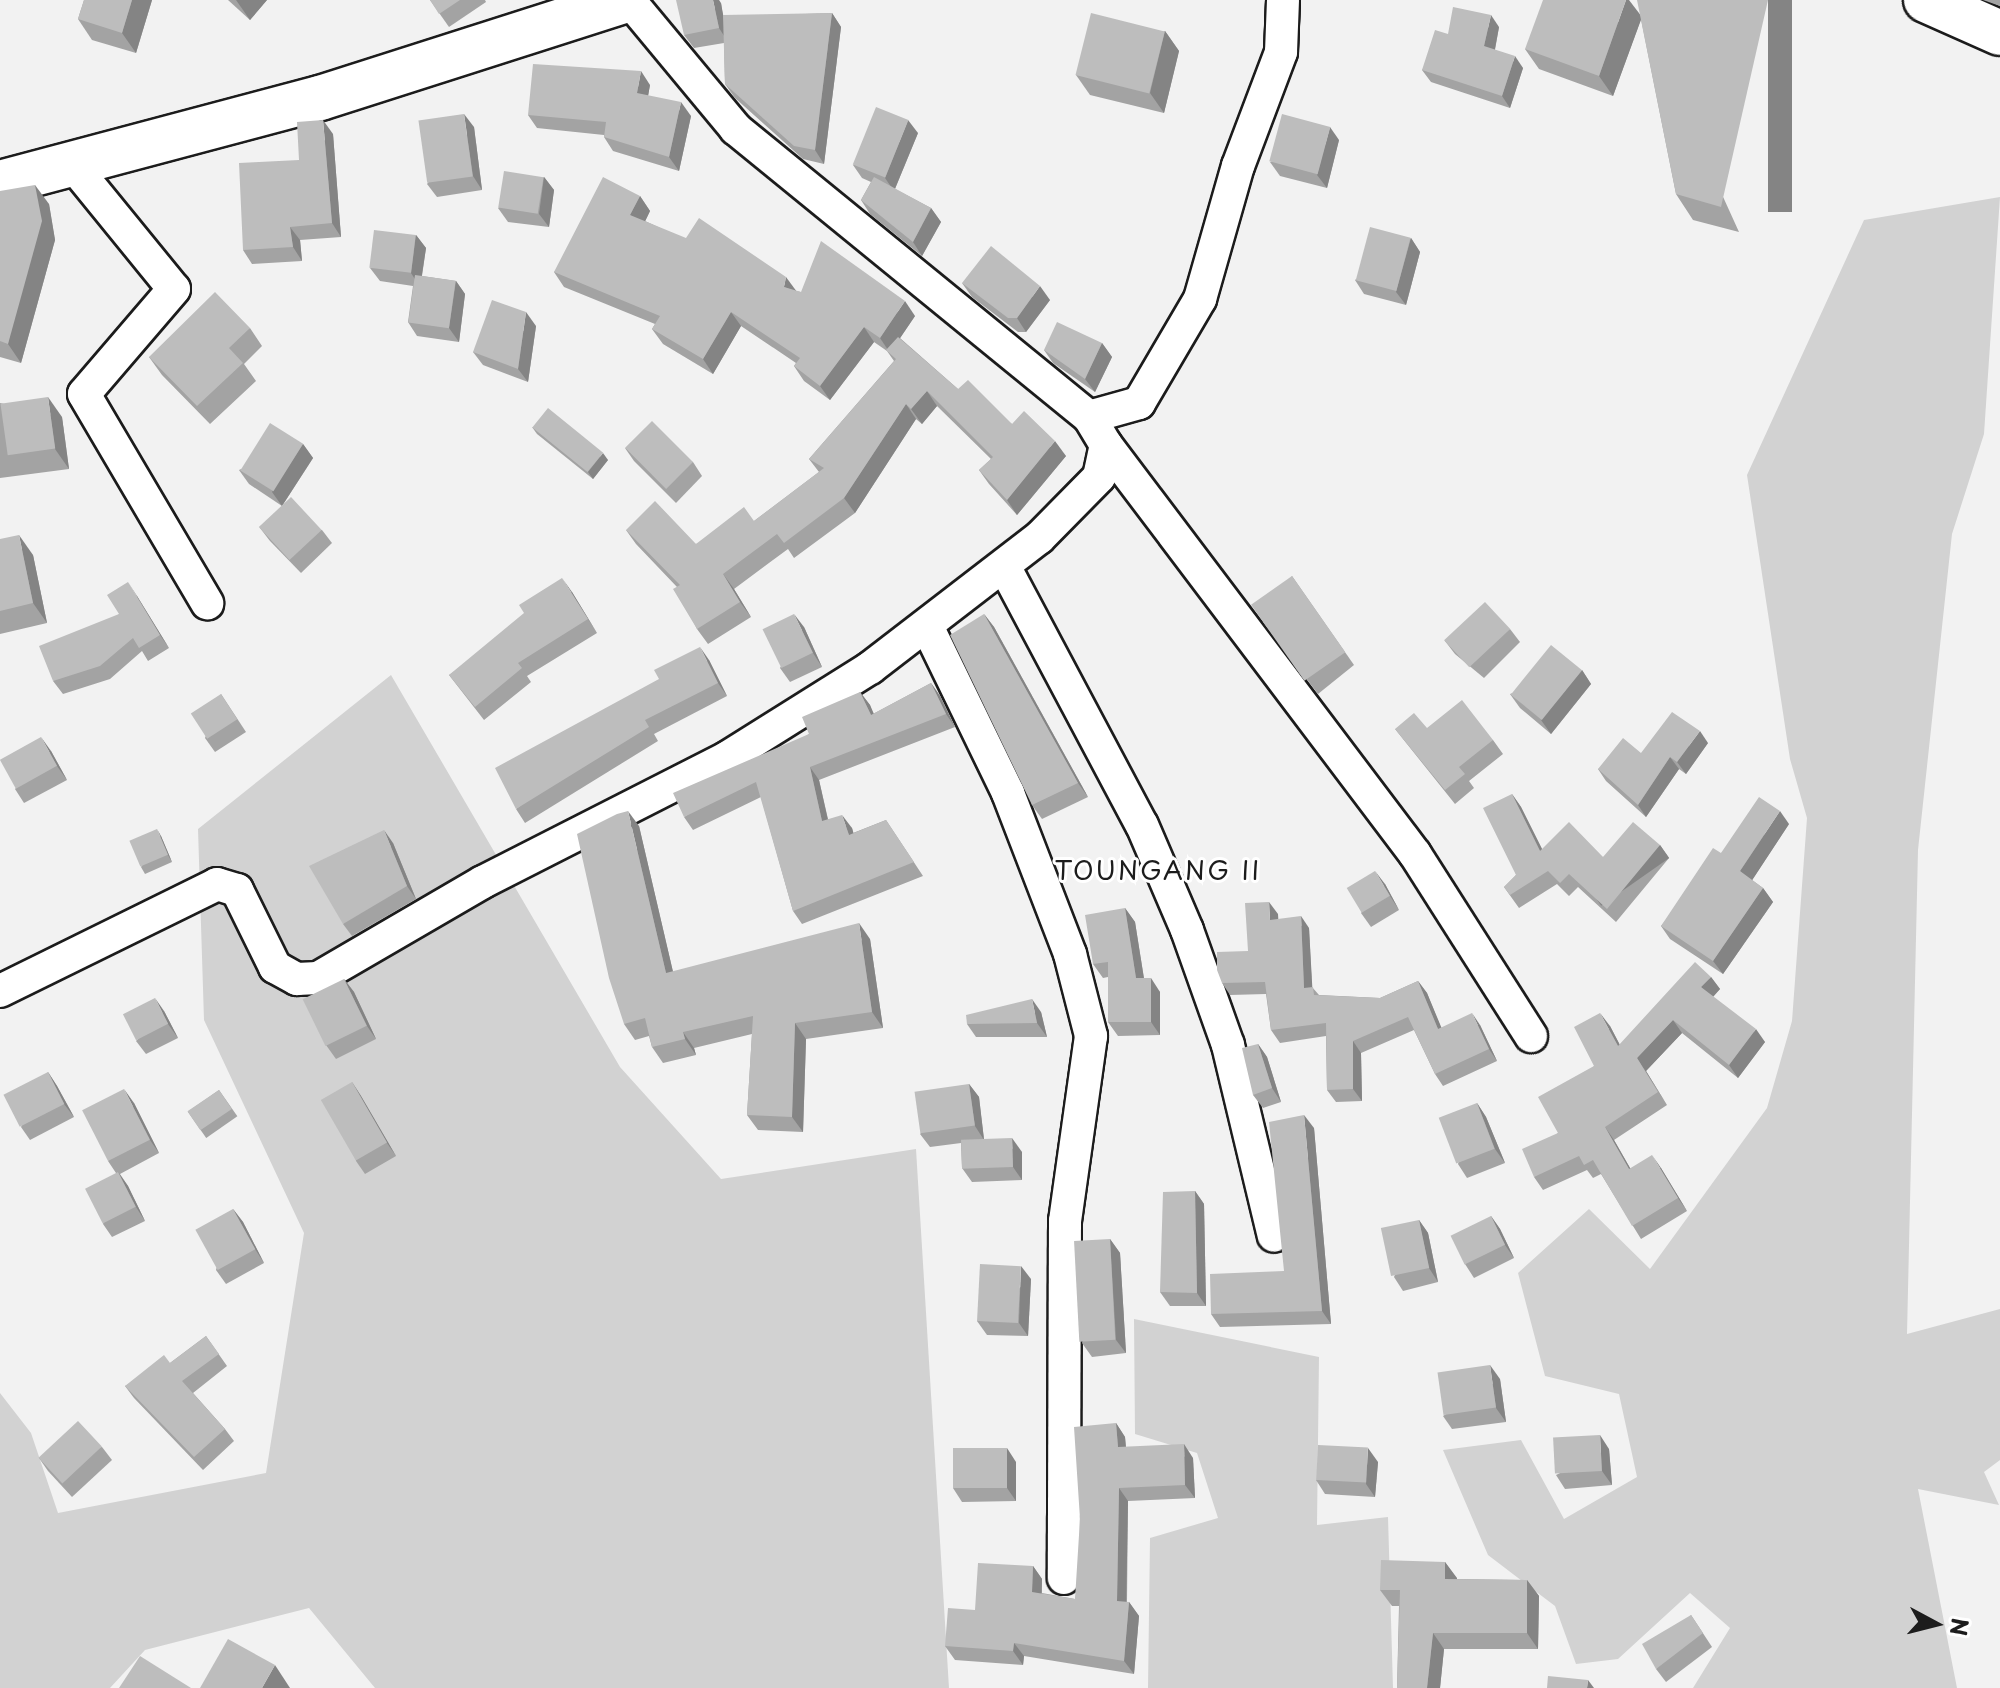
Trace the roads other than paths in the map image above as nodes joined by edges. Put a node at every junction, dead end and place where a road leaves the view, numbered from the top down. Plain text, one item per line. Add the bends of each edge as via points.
1 (628, 0) edge
2 (1283, 0) edge
3 (1926, 0) edge
4 (2000, 33) edge
5 (72, 164) junction
6 (0, 183) edge
7 (1089, 417) junction
8 (1106, 445) junction
9 (1004, 566) junction
10 (207, 603) dead end
11 (927, 626) junction
12 (0, 991) edge
13 (1531, 1036) dead end
14 (1274, 1236) dead end
15 (1064, 1578) dead end

1 - 5 street via 320,98
1 - 7 street via 736,129
2 - 7 street via 1281,52 1238,166 1200,299 1139,403
3 - 4 street
5 - 6 street
5 - 10 street via 174,289 84,394
7 - 8 street
8 - 9 street via 1099,477
8 - 13 street via 1415,854
9 - 11 street
9 - 14 street via 1142,825 1187,930 1228,1045
11 - 12 street via 728,757 483,882 318,978 297,979 275,967 237,890 217,884
11 - 15 street via 1008,793 1070,954 1091,1036 1065,1221

